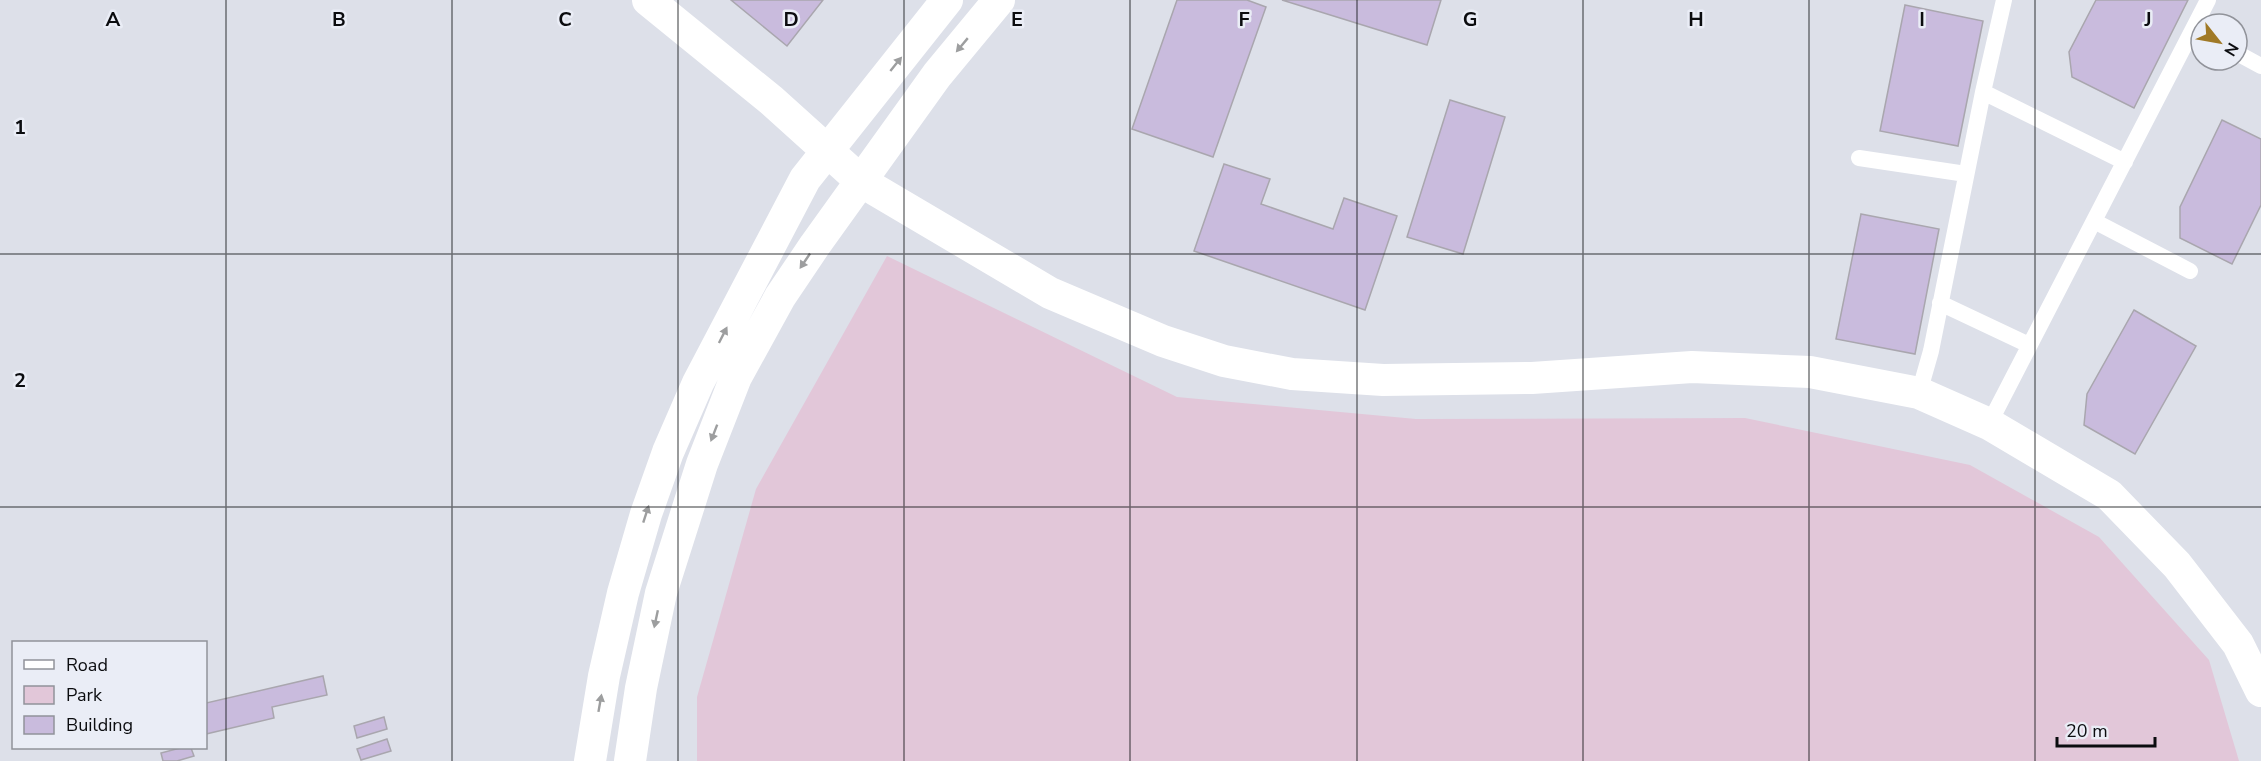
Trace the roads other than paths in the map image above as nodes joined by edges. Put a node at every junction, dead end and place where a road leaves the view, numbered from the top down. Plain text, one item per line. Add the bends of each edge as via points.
1 (648, 0) edge
2 (947, 0) edge
3 (999, 0) edge
4 (2004, 0) edge
5 (2189, 46) edge
6 (1983, 92) junction
7 (826, 151) junction
8 (1859, 158) dead end
9 (2125, 162) junction
10 (1966, 174) junction
11 (862, 182) junction
12 (2094, 221) junction
13 (2190, 271) dead end
14 (1940, 303) junction
15 (2029, 345) junction
16 (1919, 393) junction
17 (1989, 424) junction
18 (2250, 639) edge
19 (2261, 691) edge
20 (590, 761) edge
21 (630, 761) edge

1 - 7 street via 771,100
7 -> 2 street
3 -> 11 street via 937,75
4 - 6 lane
5 - 9 lane
6 - 9 lane
6 - 10 lane
7 - 11 street
20 -> 7 street via 623,594 668,452 698,383 779,226
8 - 10 lane
9 - 12 lane
10 - 14 lane
11 - 16 street via 1050,293 1162,342 1224,361 1292,374 1383,380 1532,378 1692,367 1810,372
11 -> 21 street via 780,297 736,377 702,464 661,593
12 - 13 lane
12 - 15 lane
14 - 15 lane
14 - 16 lane
15 - 17 lane
16 - 17 street
17 - 18 street via 2109,495
18 - 19 street

